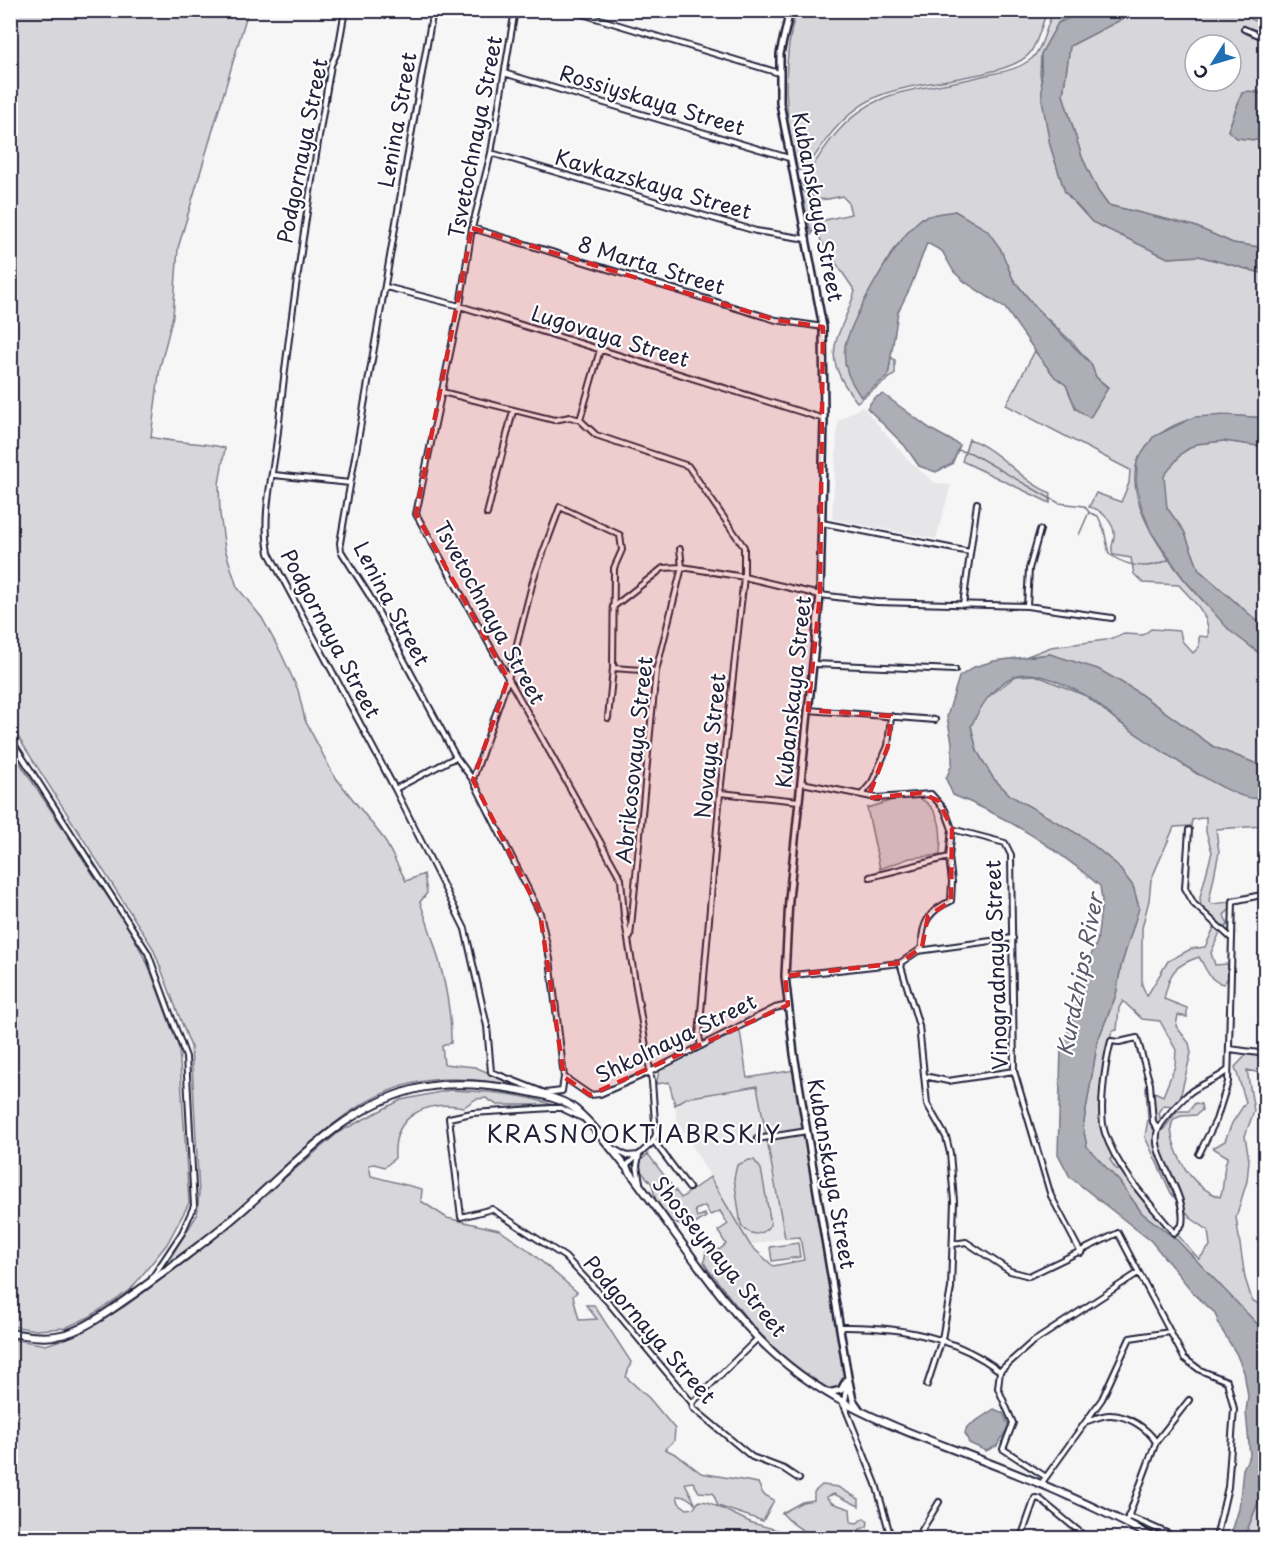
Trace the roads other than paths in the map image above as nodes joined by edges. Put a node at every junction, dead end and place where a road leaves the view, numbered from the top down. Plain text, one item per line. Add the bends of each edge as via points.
1 (345, 10) edge
2 (433, 10) edge
3 (515, 10) edge
4 (569, 10) edge
5 (790, 10) edge
6 (1244, 29) dead end
7 (1266, 38) edge
8 (779, 73) junction
9 (507, 74) junction
10 (491, 153) junction
11 (789, 158) junction
12 (472, 228) junction
13 (808, 239) junction
14 (386, 287) junction
15 (460, 306) junction
16 (823, 327) junction
17 (600, 350) junction
18 (442, 392) junction
19 (513, 411) junction
20 (824, 419) junction
21 (580, 420) junction
22 (274, 475) junction
23 (351, 483) junction
24 (977, 503) dead end
25 (487, 514) dead end
26 (822, 523) junction
27 (1040, 530) dead end
28 (680, 549) dead end
29 (970, 552) junction
30 (682, 567) junction
31 (744, 577) junction
32 (820, 595) junction
33 (963, 605) junction
34 (1027, 606) junction
35 (612, 607) junction
36 (1112, 618) dead end
37 (814, 664) junction
38 (613, 668) junction
39 (955, 670) dead end
40 (656, 671) junction
41 (508, 679) junction
42 (808, 710) junction
43 (891, 716) junction
44 (608, 718) dead end
45 (935, 720) dead end
46 (10, 738) edge
47 (456, 757) junction
48 (473, 780) junction
49 (802, 783) junction
50 (395, 789) junction
51 (720, 793) junction
52 (861, 795) junction
53 (800, 801) junction
54 (952, 829) junction
55 (1189, 831) dead end
56 (949, 857) junction
57 (870, 877) dead end
58 (1266, 894) edge
59 (1230, 937) junction
60 (1013, 938) junction
61 (630, 941) junction
62 (918, 951) junction
63 (900, 963) junction
64 (785, 976) junction
65 (788, 1005) junction
66 (701, 1046) junction
67 (1230, 1049) junction
68 (1266, 1054) edge
69 (1228, 1070) junction
70 (1014, 1071) junction
71 (490, 1072) joint
72 (650, 1072) junction
73 (924, 1076) junction
74 (564, 1077) junction
75 (1266, 1113) edge
76 (585, 1119) junction
77 (1158, 1130) junction
78 (808, 1131) junction
79 (757, 1139) dead end
80 (653, 1140) junction
81 (1266, 1141) edge
82 (606, 1143) junction
83 (1199, 1154) dead end
84 (639, 1155) junction
85 (626, 1167) junction
86 (642, 1188) junction
87 (688, 1188) dead end
88 (954, 1244) junction
89 (1081, 1253) junction
90 (1138, 1273) junction
91 (150, 1282) junction
92 (840, 1327) junction
93 (1170, 1332) junction
94 (10, 1333) edge
95 (758, 1338) junction
96 (942, 1339) junction
97 (1000, 1371) junction
98 (848, 1377) junction
99 (927, 1385) dead end
100 (825, 1394) junction
101 (1189, 1400) dead end
102 (692, 1403) junction
103 (844, 1405) junction
104 (863, 1414) junction
105 (1086, 1421) junction
106 (1156, 1442) junction
107 (1046, 1477) junction
108 (799, 1479) dead end
109 (1040, 1486) junction
110 (939, 1502) dead end
111 (1127, 1520) junction
112 (891, 1539) edge
113 (917, 1539) edge
114 (1021, 1539) edge
115 (1087, 1539) edge
116 (1154, 1539) edge
117 (1178, 1539) edge
118 (1216, 1539) edge

1 - 22 street, Podgornaya Street via 338,50 331,65 298,263
2 - 14 street, Lenina Street
3 - 9 street, Tsvetochnaya Street
4 - 8 street
5 - 8 main road, Kubanskaya Street
6 - 7 street
8 - 11 main road, Kubanskaya Street
9 - 10 street, Tsvetochnaya Street
9 - 11 street, Rossiyskaya Street
10 - 12 street, Tsvetochnaya Street
10 - 13 street, Kavkazskaya Street via 756,231
11 - 13 main road, Kubanskaya Street
12 - 15 street, Tsvetochnaya Street
12 - 16 street, 8 Marta Street via 777,320
13 - 16 main road, Kubanskaya Street
14 - 15 street, Lugovaya Street
14 - 23 street, Lenina Street
15 - 17 street, Lugovaya Street
15 - 18 street, Tsvetochnaya Street
16 - 20 main road, Kubanskaya Street
17 - 20 street, Lugovaya Street
17 - 21 street
18 - 19 street
18 - 41 street, Tsvetochnaya Street via 416,514
19 - 21 street via 554,420
19 - 25 street
20 - 26 main road, Kubanskaya Street
21 - 31 street, Novaya Street via 596,435 688,466 744,547
22 - 23 street
22 - 50 street, Podgornaya Street via 264,529 269,553
23 - 47 street, Lenina Street via 341,529 341,550
24 - 29 street
26 - 29 street
26 - 32 main road, Kubanskaya Street
27 - 34 street via 1029,569
28 - 30 street, Abrikosovaya Street
29 - 33 street
30 - 31 street
30 - 35 street via 663,568
30 - 40 street, Abrikosovaya Street
31 - 32 street
31 - 51 street, Novaya Street
32 - 33 street via 877,602
32 - 37 main road, Kubanskaya Street
33 - 34 street
34 - 36 street
35 - 38 street
35 - 41 street via 614,568 622,550 620,535 560,507 534,577
37 - 39 street
37 - 42 main road, Kubanskaya Street
38 - 40 street
38 - 44 street
40 - 61 street, Abrikosovaya Street
41 - 48 street
41 - 61 street, Tsvetochnaya Street via 621,879
42 - 43 street
42 - 49 main road, Kubanskaya Street
43 - 45 street
43 - 52 street via 888,746 872,782
46 - 91 street via 148,952 186,1057 194,1206 182,1233
47 - 48 street, Lenina Street
47 - 50 street
48 - 74 street, Lenina Street via 540,913 550,959
49 - 52 street
49 - 53 main road, Kubanskaya Street
50 - 71 street, Podgornaya Street via 465,929 487,1026
51 - 53 street
51 - 66 street, Novaya Street
52 - 54 street via 888,798 931,794 945,810
53 - 64 main road, Kubanskaya Street
54 - 56 street
54 - 60 street, Vinogradnaya Street via 1005,843 1011,855
55 - 59 street via 1185,888 1194,904
56 - 57 street
56 - 62 street via 951,901 928,916
58 - 59 street via 1233,901
59 - 67 street
60 - 62 street
60 - 70 street, Vinogradnaya Street
61 - 72 street, Tsvetochnaya Street
62 - 63 street
63 - 64 street
63 - 73 street via 919,1026
64 - 65 main road, Kubanskaya Street
65 - 66 street, Shkolnaya Street
65 - 78 main road, Kubanskaya Street
66 - 72 street, Shkolnaya Street
67 - 68 street
67 - 69 street
69 - 77 street via 1187,1095
69 - 83 street via 1216,1120
70 - 73 street via 948,1081
70 - 89 street, Vinogradnaya Street via 1051,1196
71 - 74 street, Shkolnaya Street via 545,1093 562,1091
72 - 74 street, Shkolnaya Street via 590,1095
72 - 80 street, Tsvetochnaya Street via 656,1135
73 - 88 street via 927,1104 946,1137 950,1153
75 - 81 street via 1262,1137
76 - 82 main road, Shosseynaya Street
76 - 91 main road, Shosseynaya Street via 566,1102 543,1095 450,1084 412,1089 355,1115 333,1130 238,1214
76 - 102 street, Podgornaya Street via 561,1108 449,1118 461,1217 492,1209 565,1257
77 - 77 street via 1153,1122 1150,1084 1137,1038 1111,1041 1102,1105 1105,1133 1121,1165 1174,1233 1182,1224 1182,1201 1157,1144
78 - 79 street
78 - 92 main road, Kubanskaya Street
80 - 84 street
80 - 87 street
82 - 84 street via 627,1156
82 - 85 main road, Shosseynaya Street
84 - 85 street
84 - 86 street via 637,1172
85 - 86 main road, Shosseynaya Street
86 - 95 main road, Shosseynaya Street
88 - 89 street via 966,1242 1010,1271 1029,1276
88 - 96 street
89 - 90 street via 1118,1233
90 - 93 street
90 - 97 street via 1030,1344
91 - 94 main road, Shosseynaya Street via 68,1333 38,1337
92 - 96 street via 904,1331
92 - 98 main road, Kubanskaya Street
93 - 105 street via 1130,1338 1102,1399
93 - 118 street via 1184,1358 1200,1370 1227,1381 1234,1409 1228,1488
95 - 100 main road, Shosseynaya Street
95 - 102 street
96 - 97 street via 980,1356
96 - 99 street
97 - 107 street via 998,1388 1013,1423 1003,1449
98 - 100 main road via 840,1391
98 - 103 main road
98 - 104 main road via 853,1400
100 - 103 main road, Shosseynaya Street
101 - 106 street
102 - 108 street, Podgornaya Street via 693,1408 752,1457 784,1468
103 - 104 main road, Shosseynaya Street
103 - 112 street via 876,1484
104 - 109 main road, Shosseynaya Street
105 - 106 street via 1110,1414 1149,1431
105 - 107 street
106 - 111 street
107 - 109 street
109 - 111 main road, Shosseynaya Street
110 - 113 street
111 - 116 main road, Shosseynaya Street
111 - 117 street
114 - 115 street via 1035,1498

